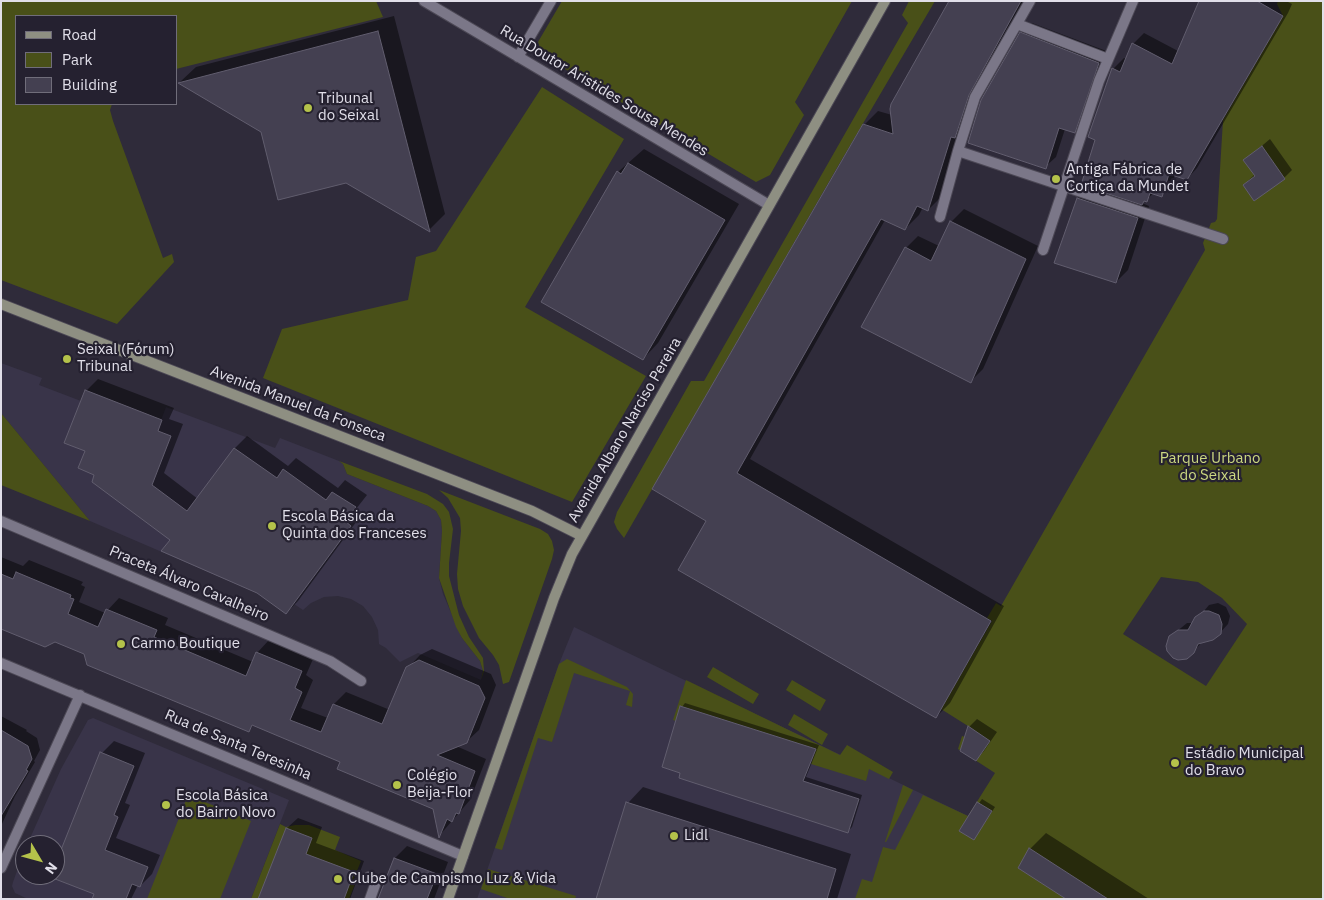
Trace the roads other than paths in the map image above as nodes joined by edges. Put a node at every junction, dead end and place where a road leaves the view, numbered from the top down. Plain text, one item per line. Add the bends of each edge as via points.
1 (424, 1) edge
2 (551, 1) edge
3 (885, 1) edge
4 (1030, 1) edge
5 (1133, 1) edge
6 (1017, 24) junction
7 (518, 57) junction
8 (1108, 59) junction
9 (958, 151) junction
10 (1063, 186) junction
11 (770, 205) junction
12 (940, 217) dead end
13 (1223, 239) dead end
14 (1043, 250) dead end
15 (1, 304) edge
16 (1, 521) edge
17 (582, 536) junction
18 (1, 662) edge
19 (361, 681) dead end
20 (80, 695) junction
21 (463, 856) junction
22 (1, 868) edge
23 (369, 877) dead end
24 (370, 899) edge
25 (448, 899) edge

1 - 7 street, Rua Doutor Aristides Sousa Mendes
2 - 7 street
3 - 11 street, Avenida Albano Narciso Pereira
4 - 6 street
5 - 8 street
6 - 8 street
6 - 9 street via 975,97
7 - 11 street, Rua Doutor Aristides Sousa Mendes
8 - 10 street
9 - 10 street
9 - 12 street
10 - 13 street
10 - 14 street
11 - 17 street, Avenida Albano Narciso Pereira
15 - 17 street, Avenida Manuel da Fonseca via 532,511
16 - 19 street, Praceta Álvaro Cavalheiro via 330,661
17 - 21 street, Avenida Albano Narciso Pereira via 557,591
18 - 20 street, Rua de Santa Teresinha
20 - 21 street, Rua de Santa Teresinha
20 - 22 street
21 - 25 street, Avenida Albano Narciso Pereira
23 - 24 street via 376,885

